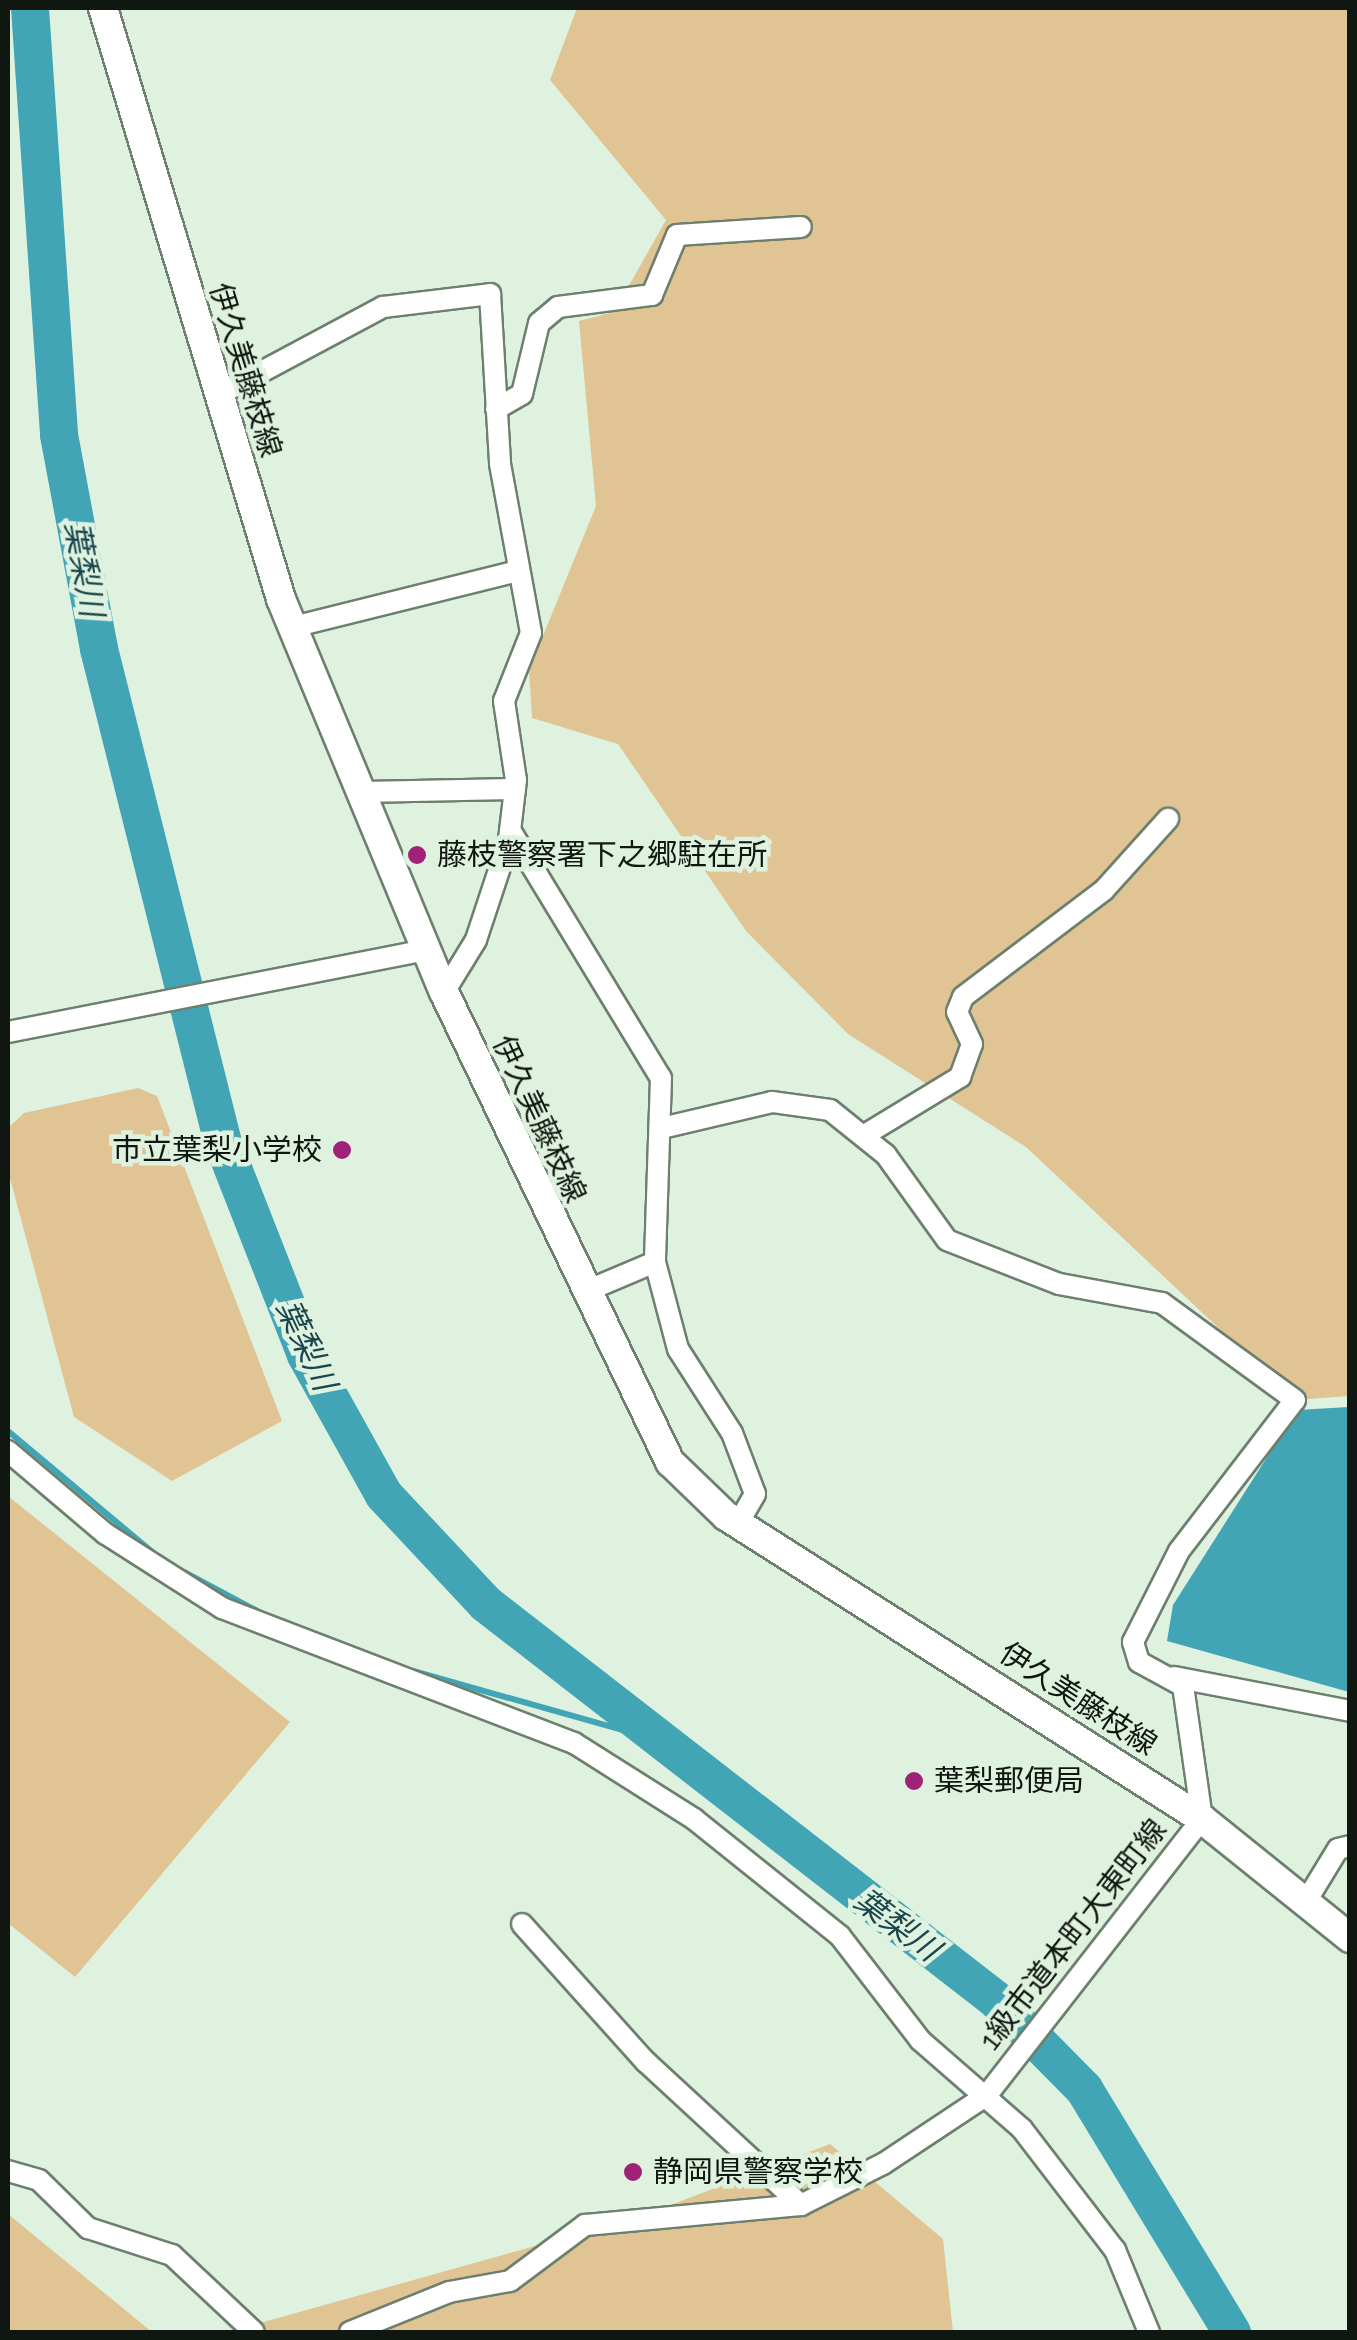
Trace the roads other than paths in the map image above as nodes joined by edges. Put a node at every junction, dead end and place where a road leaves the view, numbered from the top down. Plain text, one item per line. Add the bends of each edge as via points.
1 (103, 8) edge
2 (801, 227) dead end
3 (220, 394) junction
4 (496, 408) junction
5 (517, 570) junction
6 (293, 627) junction
7 (515, 789) junction
8 (360, 792) junction
9 (1168, 819) dead end
10 (510, 830) junction
11 (427, 950) junction
12 (444, 992) junction
13 (8, 1032) edge
14 (662, 1128) junction
15 (863, 1136) junction
16 (655, 1262) junction
17 (584, 1292) junction
18 (8, 1451) edge
19 (738, 1524) junction
20 (1174, 1677) junction
21 (1350, 1711) edge
22 (1202, 1819) junction
23 (1350, 1846) edge
24 (1305, 1903) junction
25 (522, 1924) dead end
26 (1350, 1938) edge
27 (987, 2095) junction
28 (8, 2172) edge
29 (801, 2204) junction
30 (254, 2332) edge
31 (350, 2332) edge
32 (1149, 2332) edge

1 - 3 main road, 伊久美藤枝線
2 - 4 street via 677,236 652,295 558,307 539,323 522,394
3 - 4 street via 383,307 490,294
3 - 6 main road, 伊久美藤枝線
4 - 5 street
5 - 6 street
5 - 7 street via 531,633 504,701
6 - 8 main road, 伊久美藤枝線
7 - 8 street
7 - 10 street
8 - 11 main road, 伊久美藤枝線
9 - 15 street via 1104,890 963,998 957,1012 972,1044 960,1077
10 - 12 street via 476,940
10 - 14 street via 661,1078
11 - 12 main road, 伊久美藤枝線
11 - 13 street
12 - 17 main road, 伊久美藤枝線
14 - 15 street via 804,1102
14 - 16 street
15 - 20 street via 927,1219 976,1258 1162,1304 1294,1400 1179,1551 1138,1624 1139,1662
16 - 17 street
16 - 19 street via 678,1350 747,1470 754,1494
17 - 19 main road, 伊久美藤枝線 via 670,1462
18 - 27 street via 106,1534 222,1608 574,1743 638,1781 840,1936 920,2040
19 - 22 main road, 伊久美藤枝線
20 - 21 street
20 - 22 street via 1200,1763
22 - 24 main road, 伊久美藤枝線
22 - 27 street, 1級市道本町大東町線
23 - 24 street via 1338,1849
24 - 26 main road, 伊久美藤枝線
25 - 29 street via 646,2062
27 - 29 street via 883,2164
27 - 32 street, 1級市道本町大東町線 via 1076,2193 1114,2250
28 - 30 street via 39,2180 88,2228 172,2255
29 - 31 street via 585,2225 510,2281 448,2292

